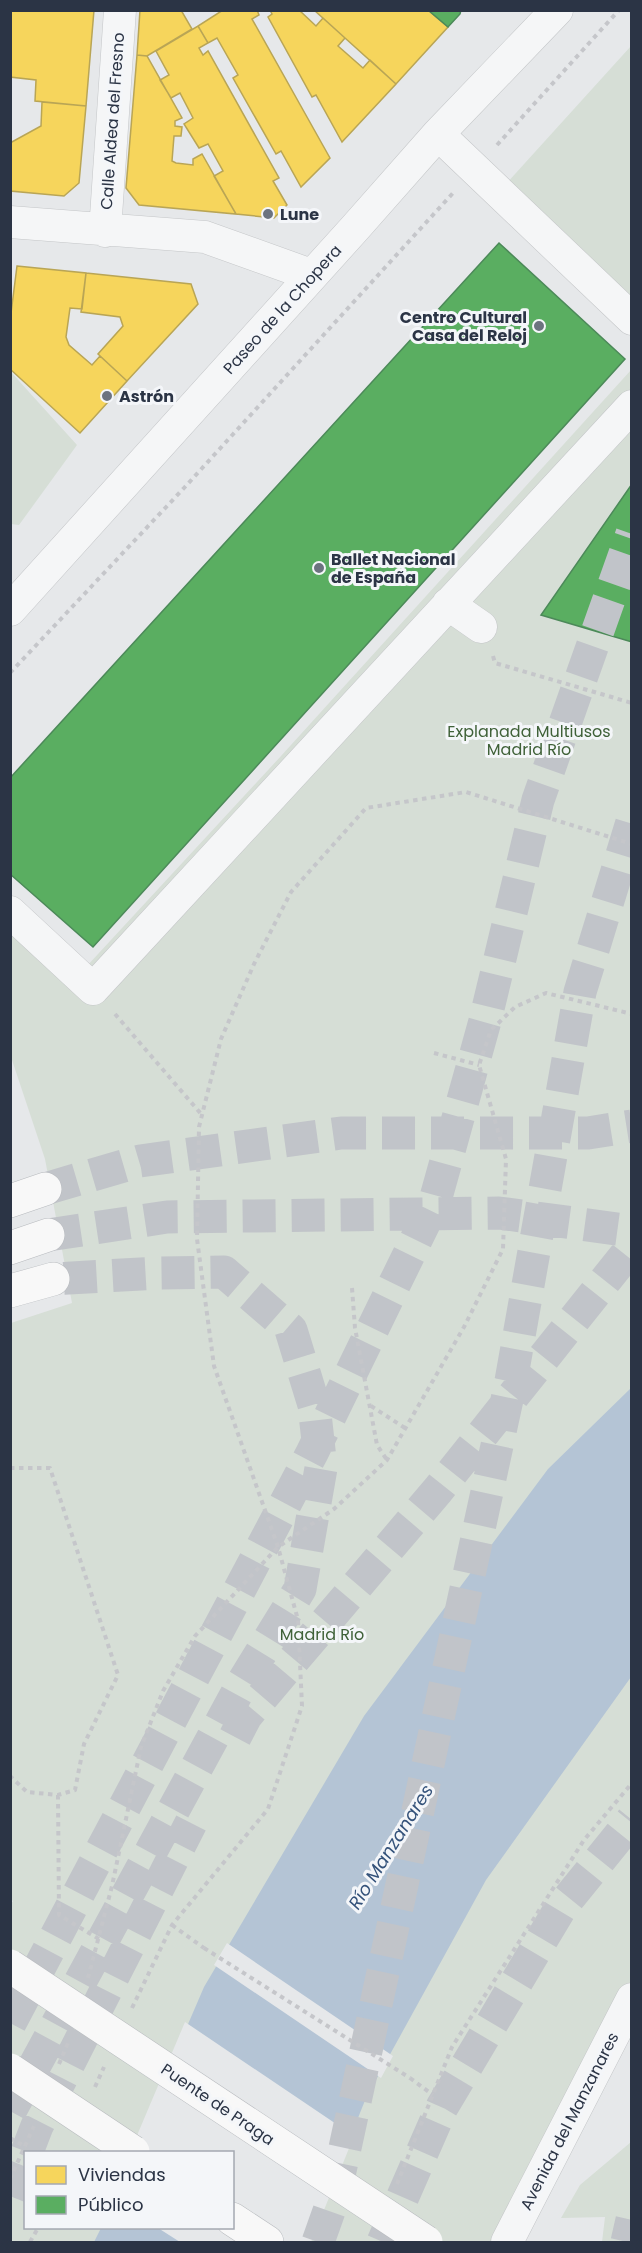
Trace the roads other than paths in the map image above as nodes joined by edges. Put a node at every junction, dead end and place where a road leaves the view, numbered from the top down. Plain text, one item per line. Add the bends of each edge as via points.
1 (120, 10) edge
2 (557, 10) edge
3 (438, 134) junction
4 (10, 222) edge
5 (105, 231) junction
6 (311, 275) junction
7 (632, 319) edge
8 (632, 406) edge
9 (448, 604) junction
10 (10, 610) edge
11 (481, 627) road end
12 (10, 912) edge
13 (45, 1189) tunnel mouth
14 (10, 1201) edge
15 (48, 1235) tunnel mouth
16 (10, 1248) edge
17 (53, 1279) tunnel mouth
18 (10, 1291) edge
19 (10, 1966) edge
20 (632, 1999) edge
21 (10, 2070) edge
22 (132, 2151) edge
23 (234, 2221) edge
24 (267, 2242) edge
25 (426, 2242) edge
26 (507, 2242) edge

1 - 5 street, Calle Aldea del Fresno
2 - 3 street, Paseo de la Chopera
3 - 6 street, Paseo de la Chopera
3 - 7 street
4 - 5 street
5 - 6 street via 205,237
6 - 10 street, Paseo de la Chopera
8 - 9 street
9 - 11 street
9 - 12 street via 93,989
13 - 14 highway
15 - 16 highway
17 - 18 highway
19 - 25 highway, Puente de Praga, bridge
20 - 26 street, Avenida del Manzanares
21 - 22 highway, bridge
23 - 24 highway

